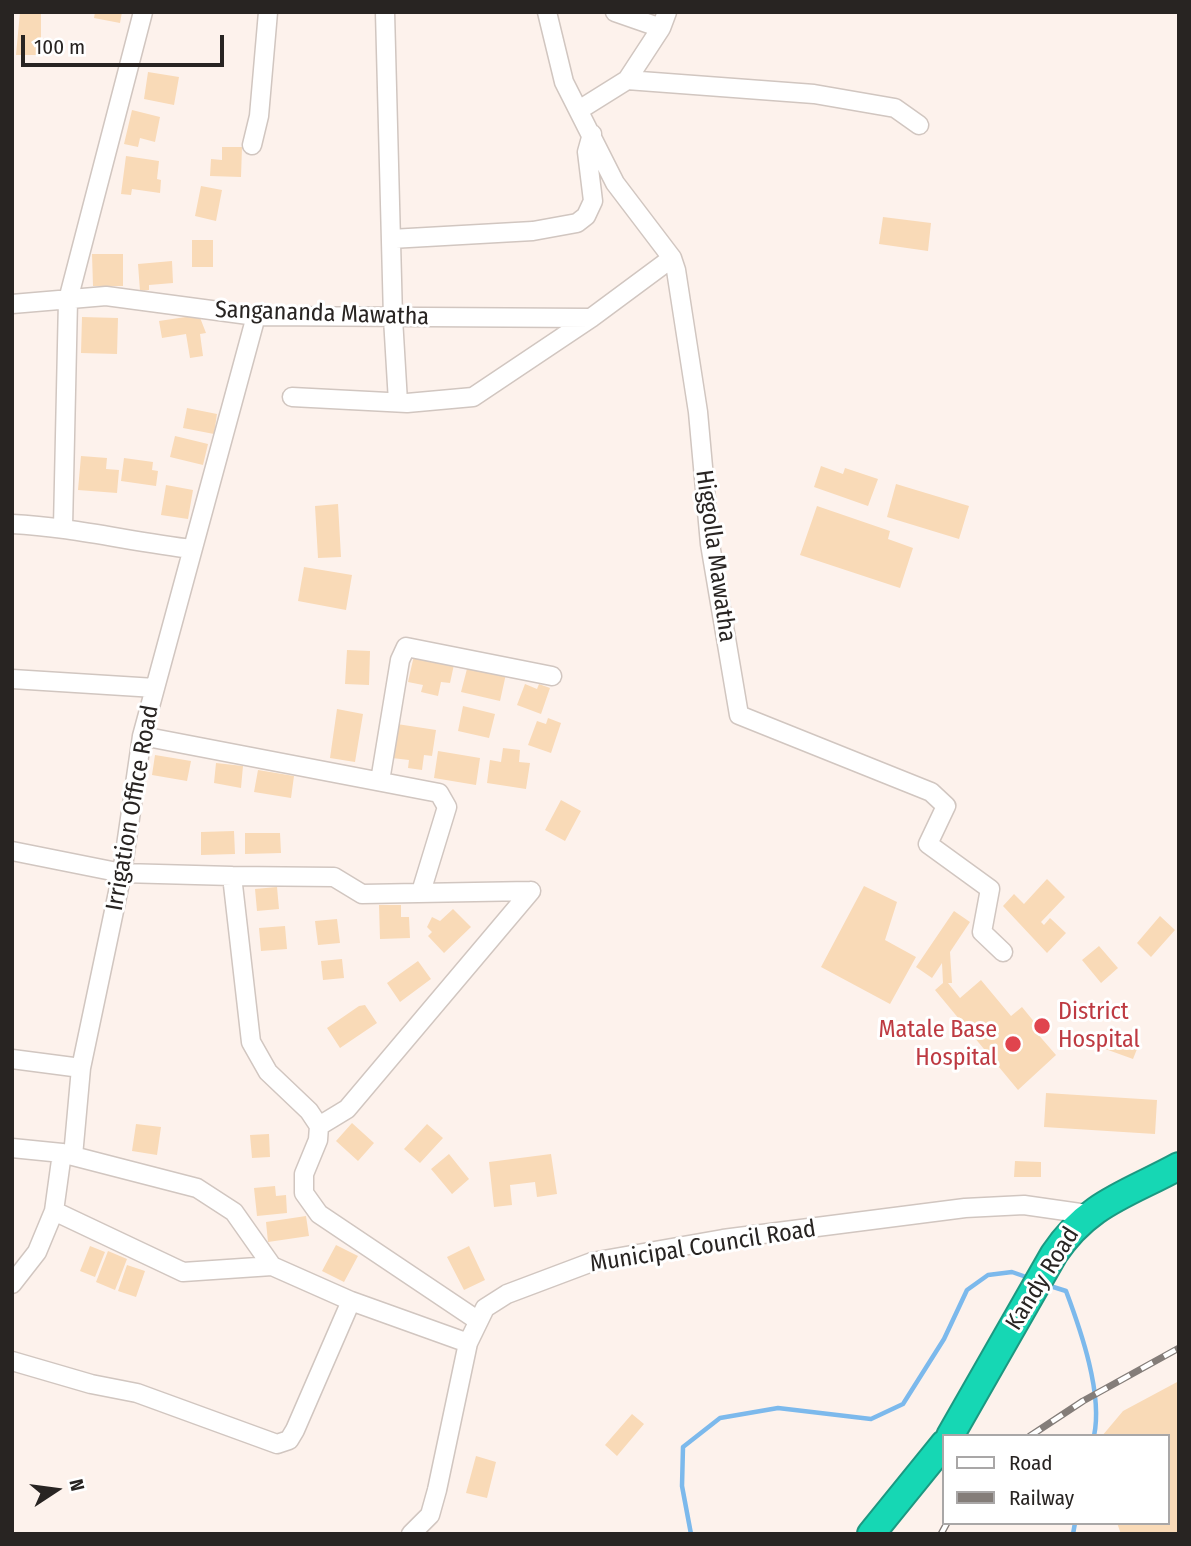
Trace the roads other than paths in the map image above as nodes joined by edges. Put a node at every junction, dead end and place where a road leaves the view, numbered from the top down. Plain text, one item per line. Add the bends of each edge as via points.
1 (143, 12) edge
2 (268, 12) edge
3 (385, 12) edge
4 (547, 12) edge
5 (615, 12) edge
6 (664, 20) edge
7 (627, 80) junction
8 (579, 110) junction
9 (919, 125) dead end
10 (592, 134) junction
11 (252, 145) dead end
12 (391, 239) junction
13 (672, 258) junction
14 (68, 300) junction
15 (12, 304) edge
16 (257, 316) junction
17 (393, 318) junction
18 (591, 318) junction
19 (292, 397) dead end
20 (398, 402) junction
21 (12, 524) edge
22 (63, 527) junction
23 (192, 549) junction
24 (552, 676) dead end
25 (12, 679) edge
26 (155, 688) junction
27 (142, 736) junction
28 (380, 781) junction
29 (12, 851) edge
30 (122, 873) junction
31 (232, 876) junction
32 (421, 892) junction
33 (1003, 952) dead end
34 (12, 1059) edge
35 (82, 1068) junction
36 (319, 1126) junction
37 (12, 1148) edge
38 (68, 1155) junction
39 (1179, 1166) edge
40 (54, 1211) junction
41 (1087, 1214) junction
42 (272, 1266) junction
43 (12, 1284) edge
44 (351, 1301) junction
45 (477, 1321) junction
46 (468, 1343) junction
47 (12, 1361) edge
48 (951, 1434) edge
49 (942, 1446) edge
50 (411, 1534) edge
51 (871, 1534) edge

1 - 14 street
2 - 11 street
3 - 12 street
4 - 8 street, Higgolla Mawatha via 565,82
5 - 6 street
6 - 7 street
7 - 8 street
7 - 9 street via 814,94 895,108
8 - 10 street, Higgolla Mawatha
10 - 12 street via 587,152 593,201 577,223 533,231
10 - 13 street, Higgolla Mawatha via 615,183
12 - 17 street
13 - 18 street
13 - 33 street, Higgolla Mawatha via 698,412 710,544 739,715 931,792 946,806 928,844 990,889 982,932
14 - 15 street, Sangananda Mawatha
14 - 16 street, Sangananda Mawatha via 107,296
14 - 22 street
16 - 17 street, Sangananda Mawatha
16 - 23 street, Irrigation Office Road
17 - 18 street, Sangananda Mawatha
17 - 20 street
18 - 20 street via 473,397
19 - 20 street
21 - 22 street
22 - 23 street via 118,540
23 - 26 street, Irrigation Office Road
24 - 28 street via 406,648 400,660
25 - 26 street
26 - 27 street, Irrigation Office Road
27 - 28 street
27 - 30 street, Irrigation Office Road
28 - 32 street via 439,793 447,807
29 - 30 street
30 - 31 street
30 - 35 street, Irrigation Office Road
31 - 32 street via 334,877 362,894
31 - 36 street via 251,1042 268,1072
32 - 36 street via 531,891 347,1109
34 - 35 street
35 - 38 street, Irrigation Office Road
36 - 45 street via 304,1174 304,1193 319,1214
37 - 38 street
38 - 40 street, Irrigation Office Road
38 - 42 street via 197,1188 234,1212
39 - 41 highway, Kandy Road
40 - 42 street via 183,1272
40 - 43 street, Irrigation Office Road via 37,1252
41 - 45 street, Municipal Council Road via 1024,1205 965,1208 723,1238 592,1262 507,1294 485,1308
41 - 48 highway, Kandy Road via 1054,1254
42 - 44 street
44 - 46 street
44 - 47 street via 295,1430 289,1440 277,1444 137,1393
45 - 46 street, Municipal Council Road
46 - 50 street, Municipal Council Road via 430,1515
49 - 51 highway

